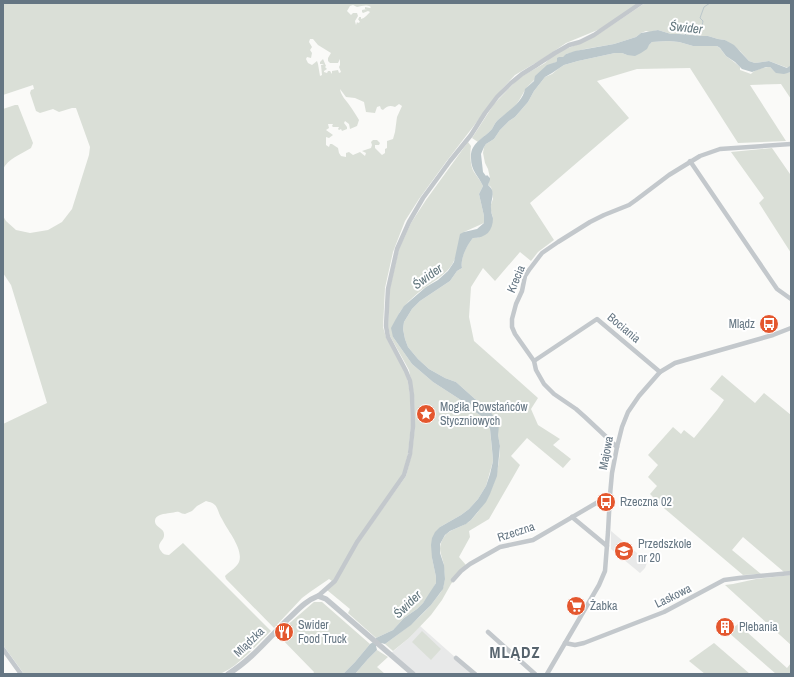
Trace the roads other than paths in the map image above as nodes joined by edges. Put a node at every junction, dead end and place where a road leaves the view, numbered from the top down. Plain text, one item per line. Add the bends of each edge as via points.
1 (641, 3) edge
2 (791, 144) edge
3 (690, 161) junction
4 (791, 299) edge
5 (791, 328) edge
6 (534, 361) junction
7 (660, 372) junction
8 (617, 447) junction
9 (610, 495) junction
10 (572, 517) junction
11 (607, 546) junction
12 (791, 573) edge
13 (453, 580) dead end
14 (318, 596) junction
15 (488, 632) dead end
16 (565, 643) junction
17 (3, 649) edge
18 (456, 658) dead end
19 (21, 674) edge
20 (228, 674) edge
21 (413, 674) edge
22 (475, 674) edge
23 (535, 674) edge
24 (546, 674) edge

1 - 14 street via 594,34 546,58 511,83 485,113 423,198 409,222 397,249 388,289 386,326 388,337 410,381 413,426 410,454 404,476 357,542 335,581
2 - 3 street, Krecia via 720,149
3 - 4 street via 777,289
3 - 6 street, Krecia via 628,205 597,219 558,242 535,261 525,276 512,319 515,334
5 - 7 street, Majowa via 676,363
6 - 7 street, Bociania via 597,318
6 - 8 street, Krecia via 544,384 585,416
7 - 8 street, Majowa via 628,412
8 - 9 street, Majowa
9 - 10 street, Rzeczna
9 - 11 street, Majowa
10 - 11 street
10 - 13 street, Rzeczna via 533,540 500,547 470,564
11 - 16 street, Majowa via 605,571 599,585
12 - 16 street, Laskowa via 724,580 678,606 650,618 584,644
14 - 20 street, Mlądzka via 306,602 250,658
14 - 21 street via 326,599
15 - 23 street
16 - 24 street, Majowa
17 - 19 street
18 - 22 street

